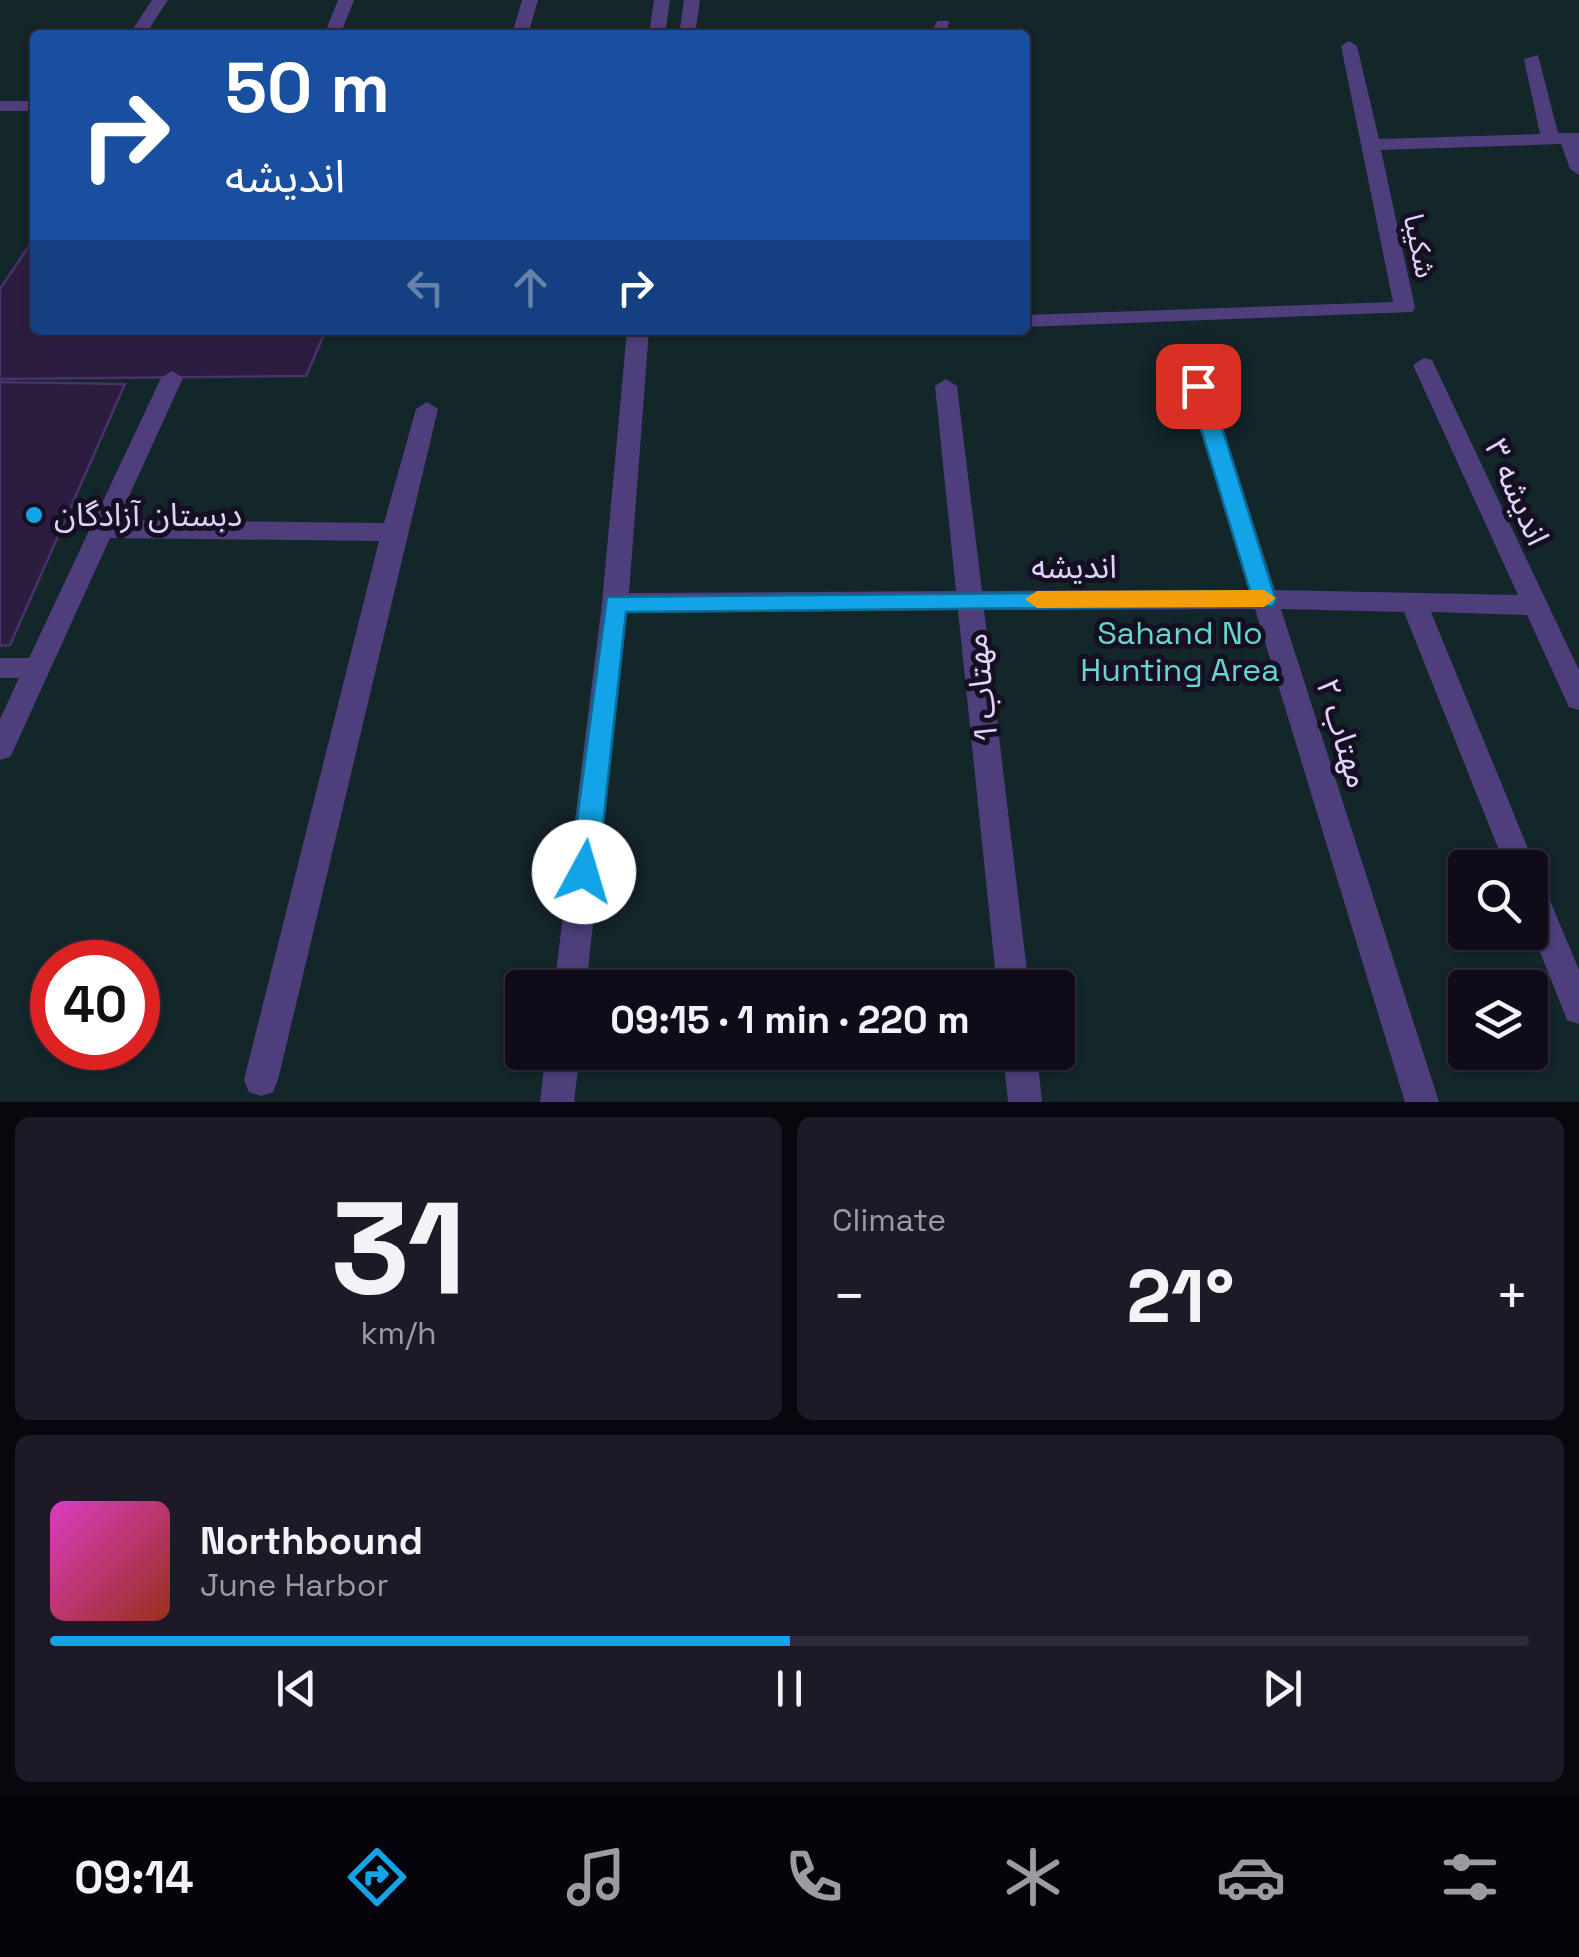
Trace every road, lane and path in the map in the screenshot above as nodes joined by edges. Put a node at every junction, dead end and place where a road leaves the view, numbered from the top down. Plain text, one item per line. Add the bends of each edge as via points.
1 (160, 0) edge
2 (346, 0) edge
3 (530, 0) edge
4 (662, 0) edge
5 (692, 0) edge
6 (140, 30) edge
7 (334, 30) edge
8 (521, 30) edge
9 (658, 30) edge
10 (688, 30) edge
11 (1349, 46) dead end
12 (1532, 60) dead end
13 (0, 106) edge
14 (30, 106) edge
15 (1566, 138) edge
16 (1371, 145) junction
17 (1579, 169) edge
18 (1030, 321) edge
19 (638, 335) edge
20 (1424, 365) dead end
21 (172, 378) dead end
22 (946, 386) dead end
23 (1198, 386) dead end
24 (427, 409) dead end
25 (100, 529) junction
26 (394, 532) junction
27 (971, 599) junction
28 (1264, 600) junction
29 (1413, 601) junction
30 (615, 603) junction
31 (1532, 605) junction
32 (0, 668) edge
33 (37, 668) junction
34 (1579, 699) edge
35 (0, 749) edge
36 (1515, 850) edge
37 (1548, 932) edge
38 (572, 970) edge
39 (1011, 970) edge
40 (1579, 1009) edge
41 (561, 1070) edge
42 (1022, 1070) edge
43 (261, 1080) dead end
44 (557, 1102) edge
45 (1025, 1102) edge
46 (1422, 1102) edge

1 - 6 street
2 - 7 street
3 - 8 street
4 - 9 street
5 - 10 street
11 - 16 street
12 - 15 street
13 - 14 street
15 - 16 street
15 - 17 street
16 - 18 street, شکیبا via 1405,308
19 - 30 street
20 - 31 street, اندیشه ۳
21 - 25 street
22 - 27 street, مهتاب 1
23 - 28 street, مهتاب ۲
24 - 26 street
25 - 26 street
25 - 33 street
26 - 43 street
27 - 28 street, اندیشه
27 - 30 street, اندیشه
27 - 39 street, مهتاب 1
28 - 29 street, اندیشه
28 - 46 street, مهتاب ۲
29 - 31 street, اندیشه
29 - 36 street
30 - 38 street
31 - 34 street, اندیشه ۳
32 - 33 street
33 - 35 street
37 - 40 street
41 - 44 street
42 - 45 street

